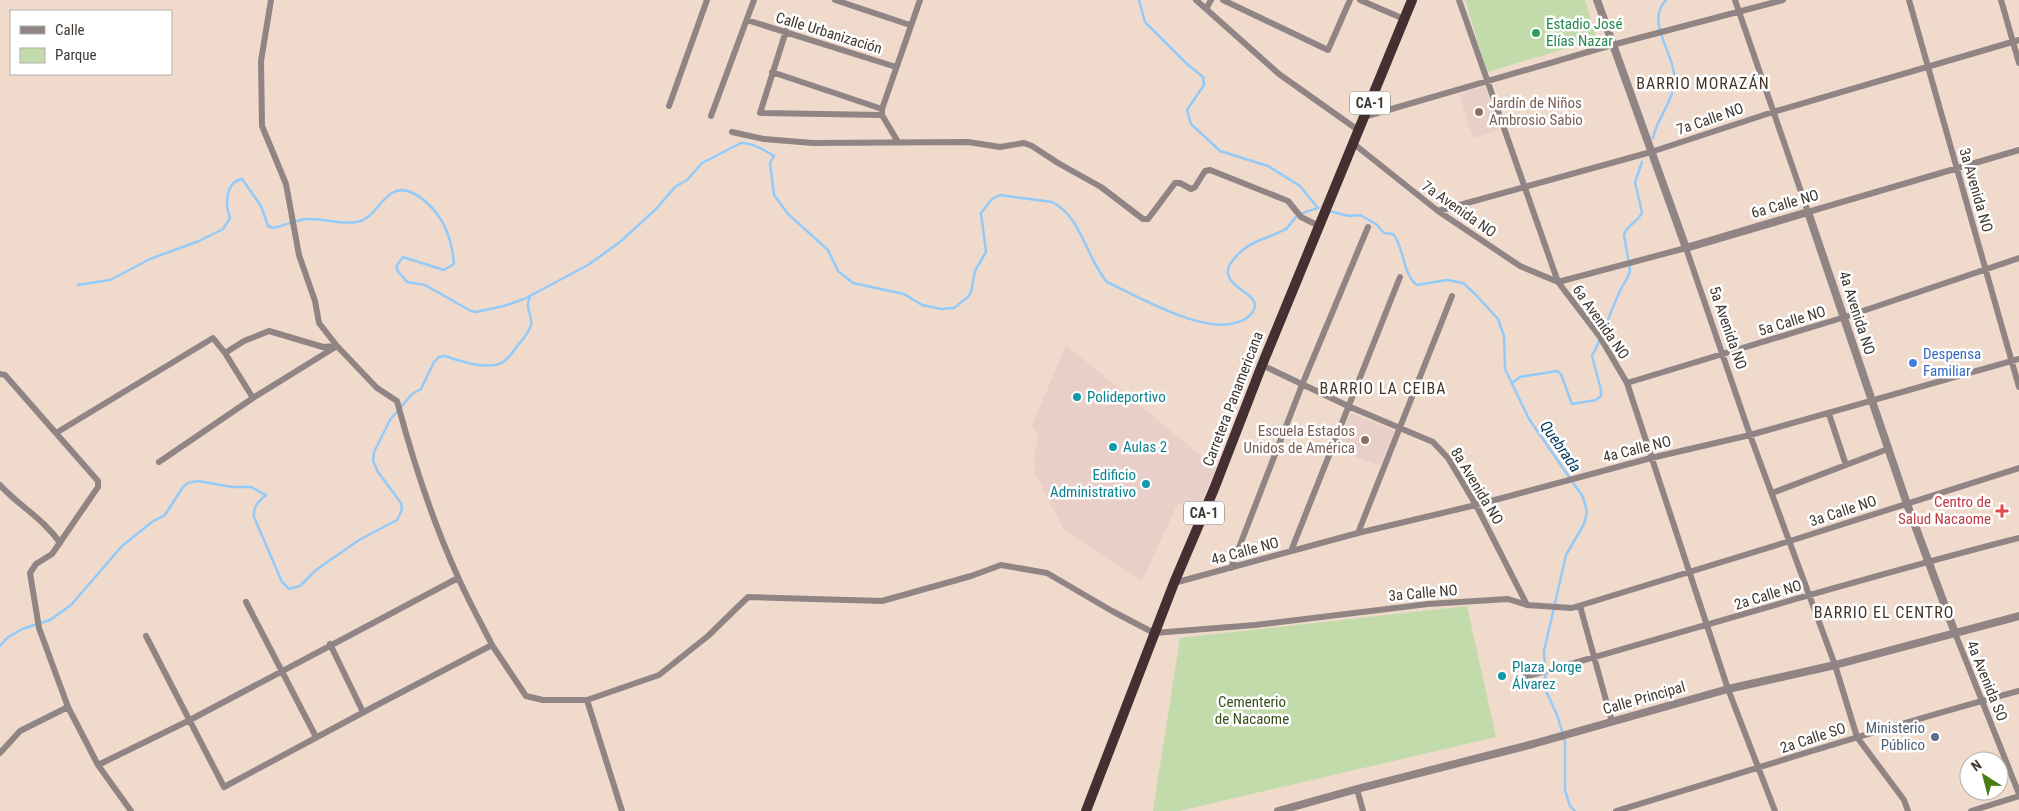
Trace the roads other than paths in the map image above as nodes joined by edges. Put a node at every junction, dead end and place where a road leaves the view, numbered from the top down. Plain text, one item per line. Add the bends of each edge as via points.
1 (271, 0) edge
2 (707, 0) edge
3 (754, 0) edge
4 (835, 0) edge
5 (920, 0) edge
6 (1196, 0) edge
7 (1211, 0) edge
8 (1223, 0) edge
9 (1350, 0) edge
10 (1360, 0) edge
11 (1412, 0) edge
12 (1459, 0) edge
13 (1597, 0) edge
14 (1735, 0) edge
15 (1783, 0) edge
16 (1909, 0) edge
17 (2001, 0) edge
18 (1206, 10) junction
19 (1739, 12) junction
20 (747, 20) junction
21 (1404, 20) junction
22 (910, 24) junction
23 (786, 32) junction
24 (2016, 41) edge
25 (1612, 46) junction
26 (2019, 63) edge
27 (896, 67) junction
28 (1928, 67) junction
29 (772, 72) junction
30 (1486, 81) junction
31 (669, 106) dead end
32 (882, 112) junction
33 (1772, 112) junction
34 (711, 116) dead end
35 (1364, 117) junction
36 (1358, 130) junction
37 (732, 132) dead end
38 (898, 142) junction
39 (1354, 144) junction
40 (2019, 150) edge
41 (1651, 152) junction
42 (1957, 170) junction
43 (1524, 187) junction
44 (1438, 211) junction
45 (1808, 212) junction
46 (1319, 226) junction
47 (1368, 227) dead end
48 (1686, 248) junction
49 (2019, 258) edge
50 (1985, 268) junction
51 (1400, 277) dead end
52 (1558, 282) junction
53 (1452, 296) dead end
54 (1845, 317) junction
55 (338, 346) junction
56 (225, 353) junction
57 (1723, 355) junction
58 (2016, 360) edge
59 (1262, 365) junction
60 (0, 374) edge
61 (1627, 383) junction
62 (1302, 385) junction
63 (2019, 387) edge
64 (253, 398) junction
65 (1872, 401) junction
66 (1348, 406) junction
67 (1829, 414) junction
68 (1400, 428) junction
69 (56, 433) junction
70 (1750, 435) junction
71 (1888, 449) junction
72 (1651, 458) junction
73 (159, 462) dead end
74 (1846, 465) junction
75 (2019, 468) edge
76 (0, 485) edge
77 (1772, 493) junction
78 (1907, 504) junction
79 (1476, 505) junction
80 (1358, 533) junction
81 (2019, 538) edge
82 (1790, 542) junction
83 (60, 543) junction
84 (1291, 551) junction
85 (1927, 561) junction
86 (1231, 568) junction
87 (1689, 571) junction
88 (458, 578) junction
89 (1174, 583) junction
90 (1811, 595) junction
91 (246, 602) dead end
92 (1527, 605) junction
93 (1580, 606) junction
94 (2019, 616) edge
95 (1708, 626) junction
96 (1154, 633) junction
97 (1955, 634) junction
98 (146, 636) dead end
99 (330, 644) junction
100 (492, 645) junction
101 (1594, 657) junction
102 (1835, 665) junction
103 (282, 671) junction
104 (1525, 677) dead end
105 (1728, 689) junction
106 (2019, 691) edge
107 (587, 700) junction
108 (1981, 701) junction
109 (68, 707) junction
110 (363, 712) junction
111 (188, 721) junction
112 (1612, 722) junction
113 (316, 737) junction
114 (1858, 737) junction
115 (0, 754) edge
116 (98, 765) junction
117 (1758, 769) junction
118 (1358, 789) junction
119 (2019, 795) edge
120 (131, 811) edge
121 (622, 811) edge
122 (1086, 811) edge
123 (1278, 811) edge
124 (1363, 811) edge
125 (1616, 811) edge
126 (1775, 811) edge
127 (1908, 811) edge
128 (1971, 811) edge

1 - 55 street via 261,61 262,126 286,184 299,255 315,301 319,324
2 - 31 street
3 - 20 street
4 - 22 street
5 - 22 street
6 - 18 street
7 - 18 street
8 - 9 street via 1328,50
10 - 21 street
11 - 21 highway, Carretera Panamericana / CA-1
12 - 30 street, 6a Avenida NO
13 - 25 street, 5a Avenida NO
14 - 19 street, 4a Avenida NO
15 - 19 street
16 - 28 street, 3a Avenida NO
17 - 24 street
18 - 36 street via 1280,74
19 - 25 street
19 - 33 street, 4a Avenida NO
20 - 23 street, Calle Urbanización
20 - 34 street
21 - 35 highway, Carretera Panamericana / CA-1
22 - 27 street
23 - 27 street, Calle Urbanización
23 - 29 street
24 - 26 street
24 - 28 street, 7a Calle NO
25 - 30 street
25 - 41 street, 5a Avenida NO
27 - 32 street
28 - 33 street, 7a Calle NO
28 - 42 street, 3a Avenida NO
29 - 32 street
29 - 32 street via 760,114
30 - 35 street
30 - 43 street, 6a Avenida NO
32 - 38 street
33 - 41 street, 7a Calle NO
33 - 45 street, 4a Avenida NO
35 - 36 highway, Carretera Panamericana / CA-1
36 - 39 highway, Carretera Panamericana / CA-1
37 - 38 street via 764,139 813,143
38 - 46 street via 968,142 1000,147 1024,143 1101,187 1143,219 1148,219 1176,183 1191,189 1205,171 1210,170 1288,201 1301,217
39 - 44 street, 7a Avenida NO
39 - 46 highway, Carretera Panamericana / CA-1
40 - 42 street, 6a Calle NO
41 - 43 street, 7a Calle NO
41 - 48 street, 5a Avenida NO
42 - 45 street, 6a Calle NO
42 - 50 street, 3a Avenida NO
43 - 44 street, 7a Calle NO
43 - 52 street, 6a Avenida NO
44 - 52 street, 7a Avenida NO via 1520,266
45 - 48 street, 6a Calle NO
45 - 54 street, 4a Avenida NO
46 - 59 highway, Carretera Panamericana / CA-1
47 - 62 street
48 - 52 street, 6a Calle NO
48 - 57 street, 5a Avenida NO
49 - 50 street, 5a Calle NO
50 - 54 street, 5a Calle NO
50 - 58 street, 3a Avenida NO
51 - 66 street
52 - 61 street, 6a Avenida NO via 1600,337
53 - 68 street
54 - 57 street, 5a Calle NO
54 - 65 street, 4a Avenida NO
55 - 56 street via 323,347 269,331
55 - 64 street
55 - 88 street via 377,388 397,401 410,451
56 - 64 street
56 - 69 street via 213,338
57 - 61 street, 5a Calle NO
57 - 70 street, 5a Avenida NO
58 - 63 street, 3a Avenida NO
58 - 65 street, 4a Calle NO
59 - 62 street, 8a Avenida NO
59 - 89 highway, Carretera Panamericana / CA-1
60 - 69 street via 5,375
61 - 72 street, 6a Avenida NO
62 - 66 street, 8a Avenida NO
62 - 86 street
64 - 73 street
65 - 67 street, 4a Calle NO
65 - 71 street, 4a Avenida NO
66 - 68 street, 8a Avenida NO
66 - 84 street
67 - 70 street, 4a Calle NO
67 - 74 street
68 - 79 street, 8a Avenida NO via 1434,442 1448,458
68 - 80 street
69 - 83 street via 98,481 98,487
70 - 72 street, 4a Calle NO
70 - 77 street, 5a Avenida NO
71 - 74 street
71 - 78 street, 4a Avenida NO
72 - 79 street, 4a Calle NO
72 - 87 street, 6a Avenida NO
74 - 77 street
75 - 78 street, 3a Calle NO
76 - 83 street via 46,525
77 - 82 street, 5a Avenida NO
78 - 82 street, 3a Calle NO
78 - 85 street, 4a Avenida NO
79 - 80 street, 4a Calle NO
79 - 92 street, 8a Avenida NO
80 - 84 street, 4a Calle NO
81 - 85 street, 2a Calle NO
82 - 87 street, 3a Calle NO
82 - 90 street, 5a Avenida NO
83 - 109 street via 30,573 39,628
84 - 86 street, 4a Calle NO
85 - 90 street, 2a Calle NO
85 - 97 street, 4a Avenida NO
86 - 89 street, 4a Calle NO
87 - 93 street, 3a Calle NO
87 - 95 street, 6a Avenida NO
88 - 99 street
88 - 100 street
89 - 96 highway, Carretera Panamericana / CA-1
90 - 95 street, 2a Calle NO
90 - 102 street, 5a Avenida NO
91 - 103 street
92 - 93 street, 3a Calle NO
92 - 96 street, 3a Calle NO via 1508,599 1428,604 1255,625
93 - 101 street
94 - 97 street, Calle Principal
95 - 101 street, 2a Calle NO
95 - 105 street, 6a Avenida NO
96 - 107 street via 1047,573 1001,565 882,600 748,597 708,636 659,675
96 - 122 highway, Carretera Panamericana / CA-1
97 - 102 street, Calle Principal
97 - 108 street, 4a Avenida SO
98 - 111 street
99 - 103 street
99 - 110 street
100 - 107 street via 526,696 543,700
100 - 110 street
101 - 104 street, 2a Calle NO
101 - 112 street
102 - 105 street, Calle Principal
102 - 114 street, 5a Avenida NO
103 - 111 street
103 - 113 street
105 - 112 street, Calle Principal
105 - 117 street, 6a Avenida NO
106 - 108 street, 2a Calle SO
107 - 121 street
108 - 114 street, 2a Calle SO
108 - 119 street, 4a Avenida SO
109 - 115 street via 20,731
109 - 116 street
110 - 113 street
111 - 113 street via 224,787
111 - 116 street
112 - 118 street, Calle Principal
114 - 117 street, 2a Calle SO
114 - 127 street, 5a Avenida NO via 1904,800
116 - 120 street
117 - 125 street, 2a Calle SO
117 - 126 street, 6a Avenida NO
118 - 123 street, Calle Principal
118 - 124 street
119 - 128 street

